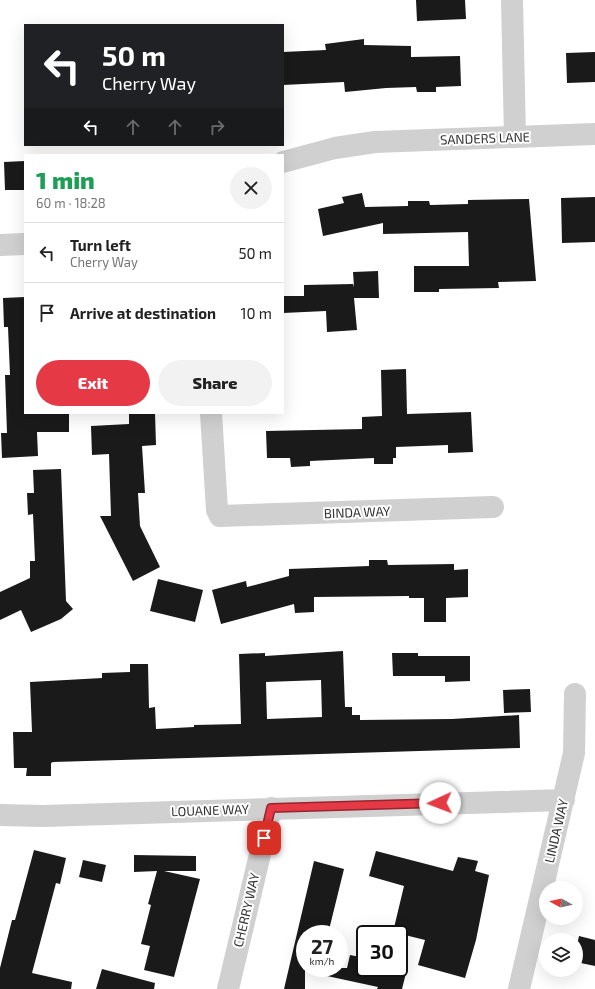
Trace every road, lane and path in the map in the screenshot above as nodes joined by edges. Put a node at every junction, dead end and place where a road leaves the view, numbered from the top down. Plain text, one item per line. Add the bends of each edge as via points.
1 (512, 0) edge
2 (595, 134) edge
3 (515, 137) junction
4 (284, 162) edge
5 (24, 244) edge
6 (0, 245) edge
7 (211, 414) edge
8 (493, 507) dead end
9 (575, 694) dead end
10 (564, 800) junction
11 (271, 808) junction
12 (0, 815) edge
13 (228, 989) edge
14 (518, 989) edge

1 - 3 street
2 - 3 street, SANDERS LANE
3 - 4 street, SANDERS LANE via 375,142 335,148
5 - 6 street
7 - 8 street, BINDA WAY via 217,510 220,516
9 - 10 street, LINDA WAY via 574,753
10 - 11 street, LOUANE WAY
10 - 14 street, LINDA WAY
11 - 12 street, LOUANE WAY via 43,816
11 - 13 street, CHERRY WAY

